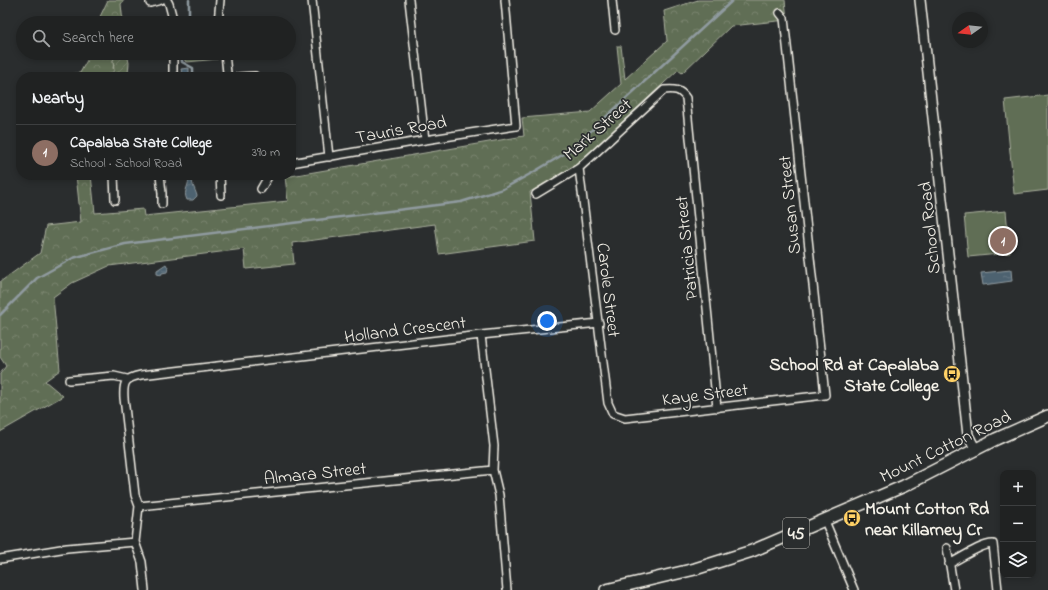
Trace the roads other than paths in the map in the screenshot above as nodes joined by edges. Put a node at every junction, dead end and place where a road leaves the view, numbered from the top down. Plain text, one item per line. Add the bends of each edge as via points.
1 (161, 0) edge
2 (167, 0) edge
3 (220, 0) edge
4 (312, 0) edge
5 (409, 0) edge
6 (505, 0) edge
7 (612, 0) edge
8 (920, 0) edge
9 (150, 2) dead end
10 (780, 13) dead end
11 (173, 16) edge
12 (219, 16) edge
13 (615, 30) dead end
14 (173, 60) edge
15 (225, 60) edge
16 (226, 68) junction
17 (173, 72) edge
18 (226, 72) edge
19 (232, 72) edge
20 (677, 89) joint
21 (425, 140) junction
22 (329, 157) junction
23 (296, 162) edge
24 (579, 168) junction
25 (114, 180) edge
26 (160, 180) edge
27 (220, 180) edge
28 (266, 180) edge
29 (261, 189) dead end
30 (536, 194) dead end
31 (220, 195) dead end
32 (116, 200) dead end
33 (162, 204) dead end
34 (599, 323) junction
35 (481, 335) junction
36 (127, 379) junction
37 (69, 380) dead end
38 (825, 395) joint
39 (717, 408) junction
40 (613, 414) joint
41 (1048, 416) edge
42 (976, 450) junction
43 (493, 470) junction
44 (139, 506) junction
45 (825, 521) junction
46 (135, 542) junction
47 (947, 548) dead end
48 (0, 559) edge
49 (949, 564) junction
50 (145, 590) edge
51 (507, 590) edge
52 (606, 590) edge
53 (854, 590) edge
54 (954, 590) edge
55 (998, 590) edge

1 - 9 street
2 - 11 street
3 - 12 street
4 - 22 street
5 - 21 street
6 - 21 street, Tauris Road via 516,126
7 - 13 street
8 - 42 street, School Road via 968,436
10 - 38 street, Susan Street via 784,18
14 - 17 street
15 - 16 street
16 - 18 street
16 - 19 street
20 - 24 street, Mark Street via 664,90
20 - 39 street, Patricia Street via 686,98
21 - 22 street, Tauris Road
22 - 23 street, Tauris Road
24 - 30 street, Mark Street
24 - 34 street, Carole Street
25 - 32 street
26 - 33 street
27 - 31 street
28 - 29 street
34 - 35 street
34 - 40 street, Carole Street via 608,403
35 - 36 street, Holland Crescent via 141,374
35 - 43 street, Holland Crescent via 494,446
36 - 37 street, Holland Crescent via 114,376
36 - 44 street via 124,398 135,495
38 - 39 street, Kaye Street
39 - 40 street, Kaye Street via 625,418
41 - 42 main road, Mount Cotton Road / 45
42 - 45 main road, Mount Cotton Road / 45
43 - 44 street, Almara Street
43 - 51 street, Holland Crescent via 499,495
44 - 46 street
45 - 52 main road, Mount Cotton Road / 45 via 715,563
45 - 53 street
46 - 48 street via 67,548
46 - 50 street via 142,562
47 - 49 street
49 - 54 street
49 - 55 street via 976,548 993,544

